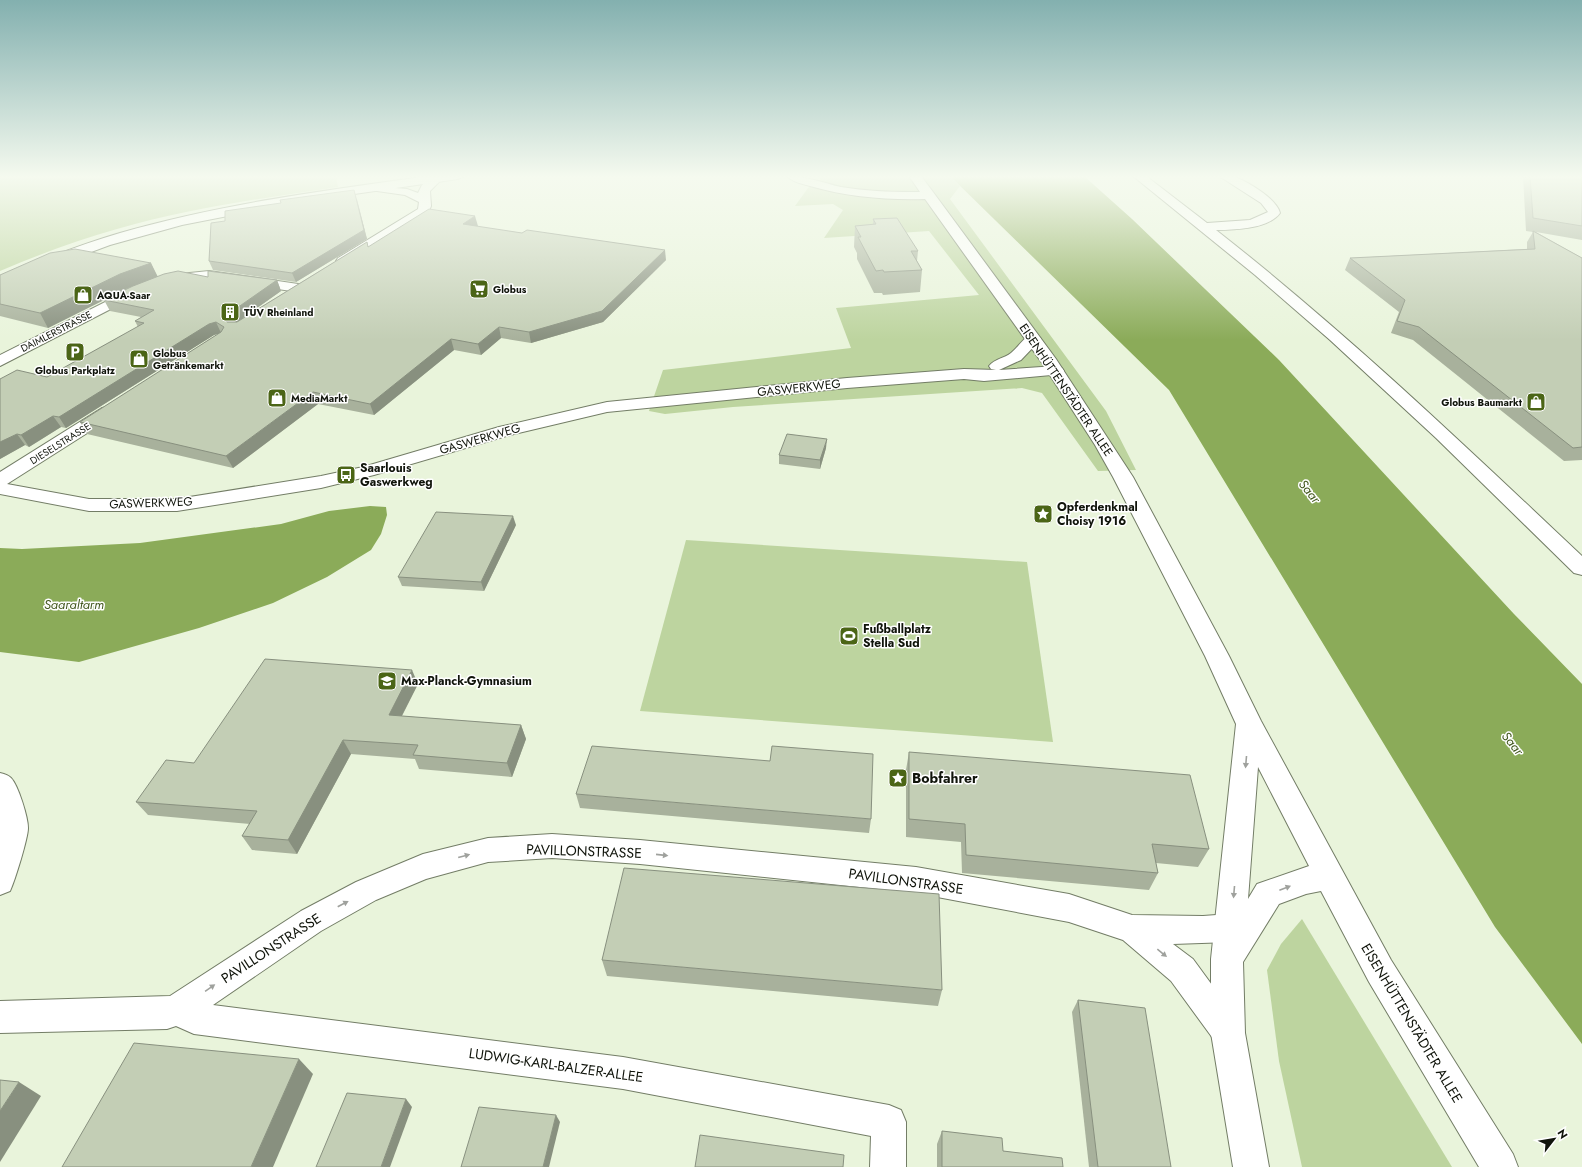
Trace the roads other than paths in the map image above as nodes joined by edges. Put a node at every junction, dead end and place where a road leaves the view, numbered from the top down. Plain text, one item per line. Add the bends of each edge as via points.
1 (129, 230) edge
2 (146, 230) edge
3 (394, 230) edge
4 (954, 230) edge
5 (1208, 230) edge
6 (1240, 230) edge
7 (1244, 259) junction
8 (332, 268) edge
9 (0, 276) edge
10 (312, 280) edge
11 (0, 282) edge
12 (298, 288) junction
13 (280, 300) edge
14 (1033, 339) junction
15 (0, 361) edge
16 (997, 366) junction
17 (1053, 367) junction
18 (964, 374) junction
19 (121, 403) edge
20 (0, 480) edge
21 (0, 488) edge
22 (1582, 568) edge
23 (1249, 724) junction
24 (0, 784) edge
25 (1329, 876) junction
26 (0, 881) edge
27 (1132, 928) junction
28 (1230, 928) junction
29 (1227, 959) junction
30 (177, 1010) junction
31 (0, 1017) edge
32 (1228, 1033) junction
33 (888, 1167) edge
34 (1251, 1167) edge
35 (1500, 1167) edge

1 - 9 street via 92,241
2 - 11 street via 94,246
3 - 8 street
4 - 14 street, EISENHÜTTENSTÄDTER ALLEE
5 - 7 street
6 - 7 street via 1235,238 1236,246
7 - 22 street via 1432,425
10 - 12 street
12 - 13 street
12 - 15 street, DAIMLERSTRASSE via 209,275 184,276 152,284
14 - 16 street, GASWERKWEG via 1016,357
14 - 17 street, EISENHÜTTENSTÄDTER ALLEE
16 - 17 street, GASWERKWEG
16 - 18 street, GASWERKWEG via 976,368
17 - 18 street, GASWERKWEG via 984,376
17 - 23 street, EISENHÜTTENSTÄDTER ALLEE via 1123,477 1217,656
18 - 21 street, GASWERKWEG via 607,407 504,430 368,471 321,482 177,505 89,505
19 - 20 street, DIESELSTRASSE
23 - 25 street, EISENHÜTTENSTÄDTER ALLEE
23 -> 28 street
24 - 26 street via 4,789 14,828
29 -> 25 street via 1268,894 1306,880
25 - 35 street, EISENHÜTTENSTÄDTER ALLEE via 1380,971
27 - 28 street, PAVILLONSTRASSE
30 -> 27 street, PAVILLONSTRASSE via 311,921 366,891 423,867 488,850 552,846 916,880 1069,908
27 -> 32 street, PAVILLONSTRASSE via 1182,970
28 - 29 street
29 - 32 street
30 - 31 street, PAVILLONSTRASSE via 167,1013
30 - 33 street, LUDWIG-KARL-BALZER-ALLEE via 194,1018 623,1073 889,1122
32 - 34 street

